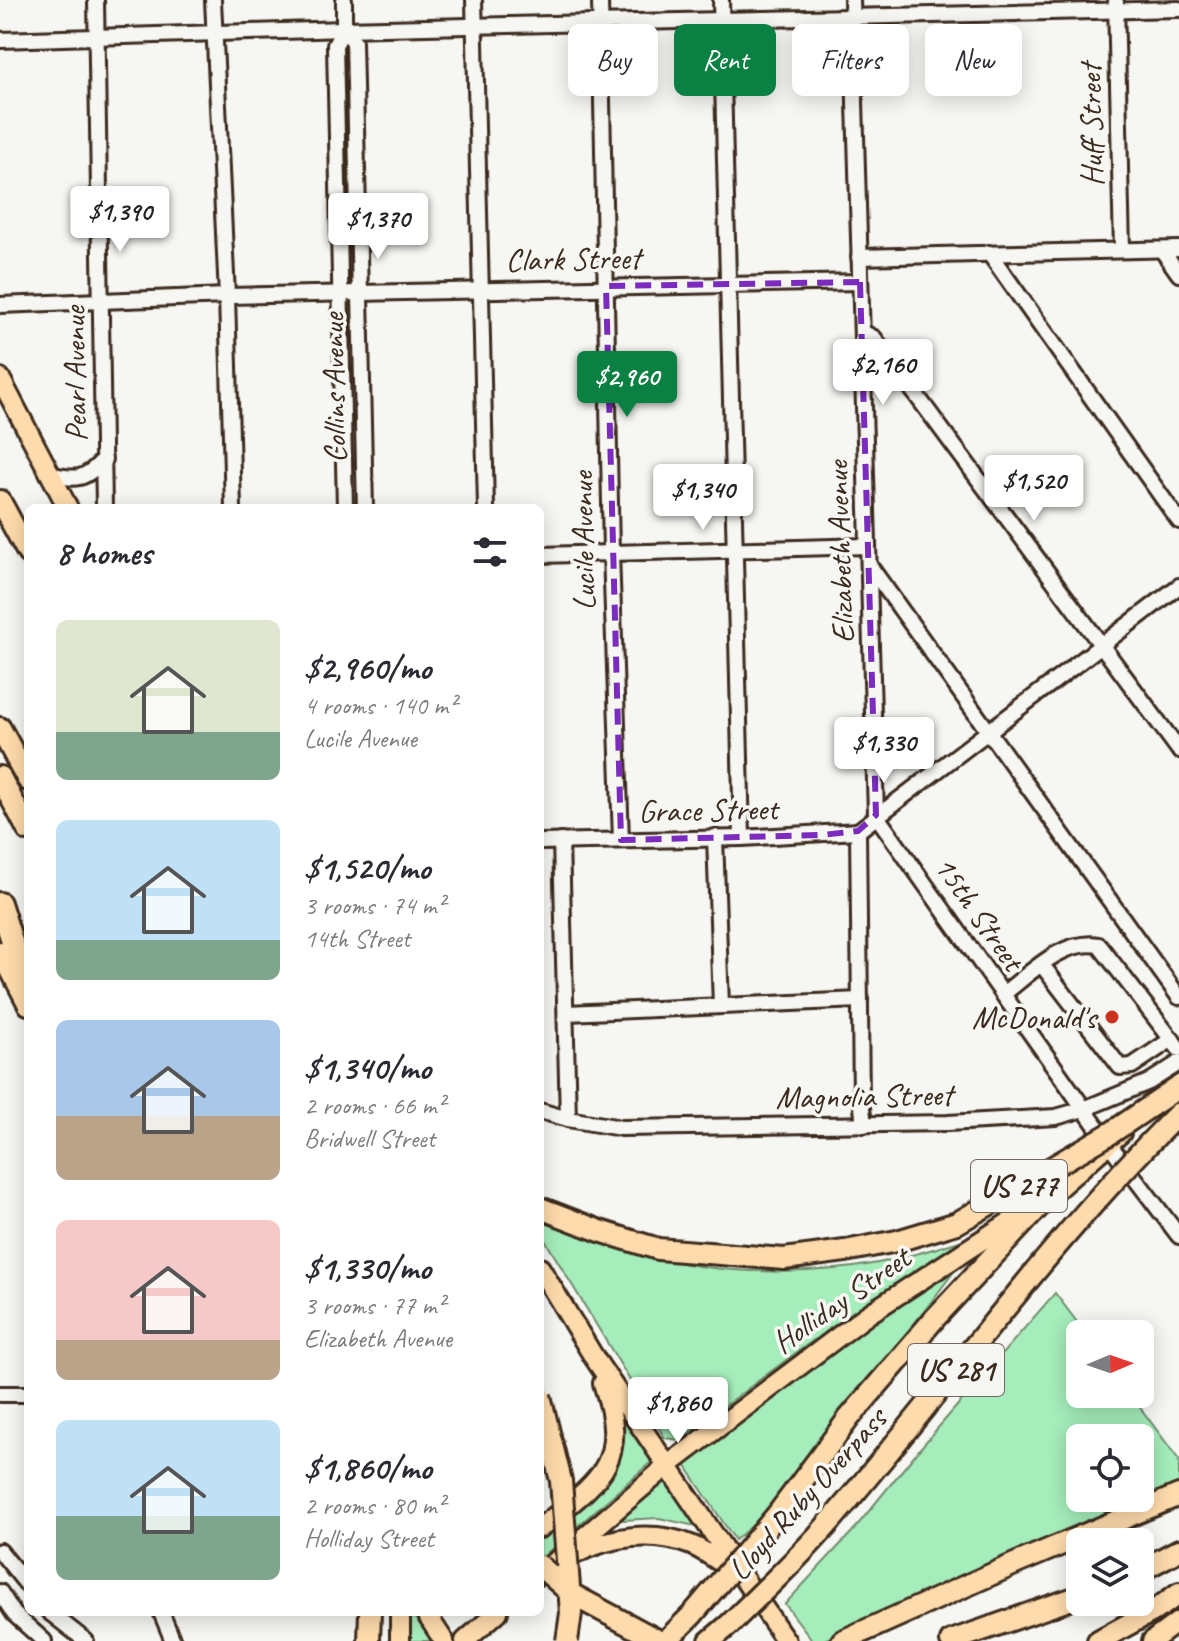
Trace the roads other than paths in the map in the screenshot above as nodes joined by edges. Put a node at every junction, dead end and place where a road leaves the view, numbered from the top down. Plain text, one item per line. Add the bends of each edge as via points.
1 (96, 0) edge
2 (213, 0) edge
3 (344, 0) edge
4 (474, 0) edge
5 (600, 0) edge
6 (721, 0) edge
7 (852, 0) edge
8 (1116, 5) edge
9 (982, 6) edge
10 (1179, 9) edge
11 (852, 16) junction
12 (721, 20) junction
13 (601, 22) junction
14 (474, 25) junction
15 (344, 29) junction
16 (214, 33) junction
17 (98, 37) junction
18 (0, 40) edge
19 (1179, 249) edge
20 (1122, 250) junction
21 (1162, 250) junction
22 (989, 253) junction
23 (859, 257) junction
24 (1179, 274) edge
25 (860, 282) junction
26 (728, 284) junction
27 (606, 286) junction
28 (481, 290) junction
29 (360, 293) junction
30 (341, 294) junction
31 (227, 296) junction
32 (102, 301) junction
33 (0, 305) edge
34 (862, 332) junction
35 (0, 378) edge
36 (104, 459) junction
37 (48, 474) junction
38 (0, 501) edge
39 (66, 504) edge
40 (104, 504) edge
41 (233, 504) edge
42 (345, 504) edge
43 (365, 504) edge
44 (486, 504) edge
45 (1179, 521) edge
46 (24, 546) edge
47 (868, 546) junction
48 (735, 550) junction
49 (611, 553) junction
50 (544, 555) edge
51 (868, 565) junction
52 (1179, 586) edge
53 (1099, 645) junction
54 (0, 728) edge
55 (986, 731) junction
56 (1179, 750) edge
57 (24, 772) edge
58 (0, 777) edge
59 (876, 815) junction
60 (24, 822) edge
61 (858, 831) junction
62 (715, 837) junction
63 (742, 838) junction
64 (621, 840) junction
65 (561, 841) junction
66 (544, 842) edge
67 (0, 903) edge
68 (0, 951) edge
69 (1042, 965) junction
70 (24, 979) edge
71 (1003, 994) junction
72 (24, 997) edge
73 (1179, 997) edge
74 (860, 1000) junction
75 (721, 1006) junction
76 (567, 1013) junction
77 (1176, 1044) edge
78 (1179, 1063) edge
79 (1179, 1080) edge
80 (1179, 1087) edge
81 (1084, 1109) junction
82 (544, 1112) edge
83 (1179, 1113) edge
84 (568, 1119) junction
85 (864, 1125) junction
86 (1109, 1144) junction
87 (1048, 1197) junction
88 (544, 1210) edge
89 (1179, 1236) edge
90 (544, 1275) edge
91 (595, 1359) junction
92 (0, 1394) edge
93 (24, 1394) edge
94 (544, 1412) edge
95 (667, 1466) junction
96 (1179, 1495) edge
97 (544, 1525) edge
98 (1179, 1550) edge
99 (0, 1551) edge
100 (1154, 1563) edge
101 (544, 1569) edge
102 (740, 1575) junction
103 (24, 1581) edge
104 (0, 1592) edge
105 (1179, 1593) edge
106 (1066, 1601) edge
107 (7, 1614) edge
108 (57, 1616) edge
109 (163, 1616) edge
110 (370, 1616) edge
111 (400, 1616) edge
112 (428, 1616) edge
113 (493, 1616) edge
114 (1179, 1621) edge
115 (851, 1637) edge
116 (44, 1641) edge
117 (86, 1641) edge
118 (173, 1641) edge
119 (369, 1641) edge
120 (400, 1641) edge
121 (444, 1641) edge
122 (465, 1641) edge
123 (567, 1641) edge
124 (659, 1641) edge
125 (666, 1641) edge
126 (710, 1641) edge
127 (786, 1641) edge
128 (951, 1641) edge
129 (1098, 1641) edge
130 (1152, 1641) edge

1 - 17 street, Pearl Avenue
2 - 16 street
3 - 15 street, Collins Avenue
4 - 14 street
5 - 13 street, Lucile Avenue
6 - 12 street
7 - 11 street, Elizabeth Avenue
8 - 9 street
8 - 10 street
8 - 20 street, Huff Street
9 - 11 street
11 - 12 street
11 - 23 street, Elizabeth Avenue
12 - 13 street
12 - 26 street
13 - 14 street
13 - 27 street, Lucile Avenue
14 - 15 street
14 - 28 street
15 - 16 street
15 - 29 street, Collins Avenue via 354,42
15 - 30 street, Collins Avenue via 335,45
16 - 17 street
16 - 31 street
17 - 18 street
17 - 32 street, Pearl Avenue
19 - 21 street
20 - 21 street
20 - 22 street
21 - 24 street
22 - 23 street
22 - 45 street
23 - 25 street, Elizabeth Avenue
25 - 26 street, Clark Street
25 - 34 street, Elizabeth Avenue
26 - 27 street, Clark Street
26 - 48 street
27 - 28 street, Clark Street
27 - 49 street, Lucile Avenue
28 - 29 street, Clark Street
28 - 44 street
29 - 30 street, Clark Street
29 - 43 street, Collins Avenue
30 - 31 street, Clark Street
30 - 42 street, Collins Avenue
31 - 32 street, Clark Street
31 - 41 street
32 - 33 street, Clark Street
32 - 36 street, Pearl Avenue
34 - 47 street, Elizabeth Avenue
34 - 53 street via 874,338
35 - 37 main road
36 - 37 street via 90,474
36 - 40 street, Pearl Avenue
37 - 39 main road
38 - 46 highway
47 - 48 street
47 - 51 street, Elizabeth Avenue
48 - 49 street
48 - 63 street
49 - 50 street
49 - 64 street, Lucile Avenue
51 - 55 street
51 - 59 street, Elizabeth Avenue
52 - 53 street
53 - 55 street
53 - 56 street
54 - 57 highway
55 - 59 street
55 - 73 street
58 - 60 highway
59 - 61 street
59 - 71 street, 15th Street
61 - 63 street, Grace Street
61 - 74 street
62 - 63 street, Grace Street
62 - 64 street, Grace Street
62 - 75 street
64 - 65 street, Grace Street
65 - 66 street, Grace Street
65 - 76 street
67 - 70 highway
68 - 72 main road
69 - 71 street
69 - 77 street via 1076,944 1099,945
69 - 77 street via 1120,1067
71 - 81 street, 15th Street
74 - 75 street
74 - 85 street
75 - 76 street
76 - 84 street
78 - 81 street, Magnolia Street via 1149,1082
79 - 86 main road, Holliday Street
80 - 88 highway, US 277, bridge via 957,1223 897,1241 784,1259 658,1249
81 - 85 street, Magnolia Street via 1056,1117
81 - 86 street, 15th Street
82 - 84 street, Magnolia Street
83 - 126 highway, Lloyd Ruby Overpass / US 281, bridge via 1076,1223 826,1526
84 - 85 street, Magnolia Street via 621,1128
86 - 87 main road, Holliday Street
86 - 89 street, 15th Street
87 - 95 main road, Holliday Street via 867,1315
87 - 125 highway, bridge via 935,1318 849,1418 777,1515
90 - 91 main road
91 - 95 main road
91 - 97 main road via 613,1413 607,1466
92 - 93 street
94 - 123 highway, bridge via 561,1481 571,1613
95 - 101 main road, Holliday Street
95 - 102 main road
96 - 115 highway
98 - 100 highway
99 - 103 street
101 - 102 main road via 596,1543 659,1538 691,1546
101 - 124 highway, bridge via 573,1595
102 - 127 main road
104 - 107 street
105 - 129 highway
106 - 128 highway
107 - 116 street
108 - 117 street
109 - 118 street
110 - 119 highway
111 - 120 main road
112 - 121 main road
113 - 122 main road
114 - 130 main road

